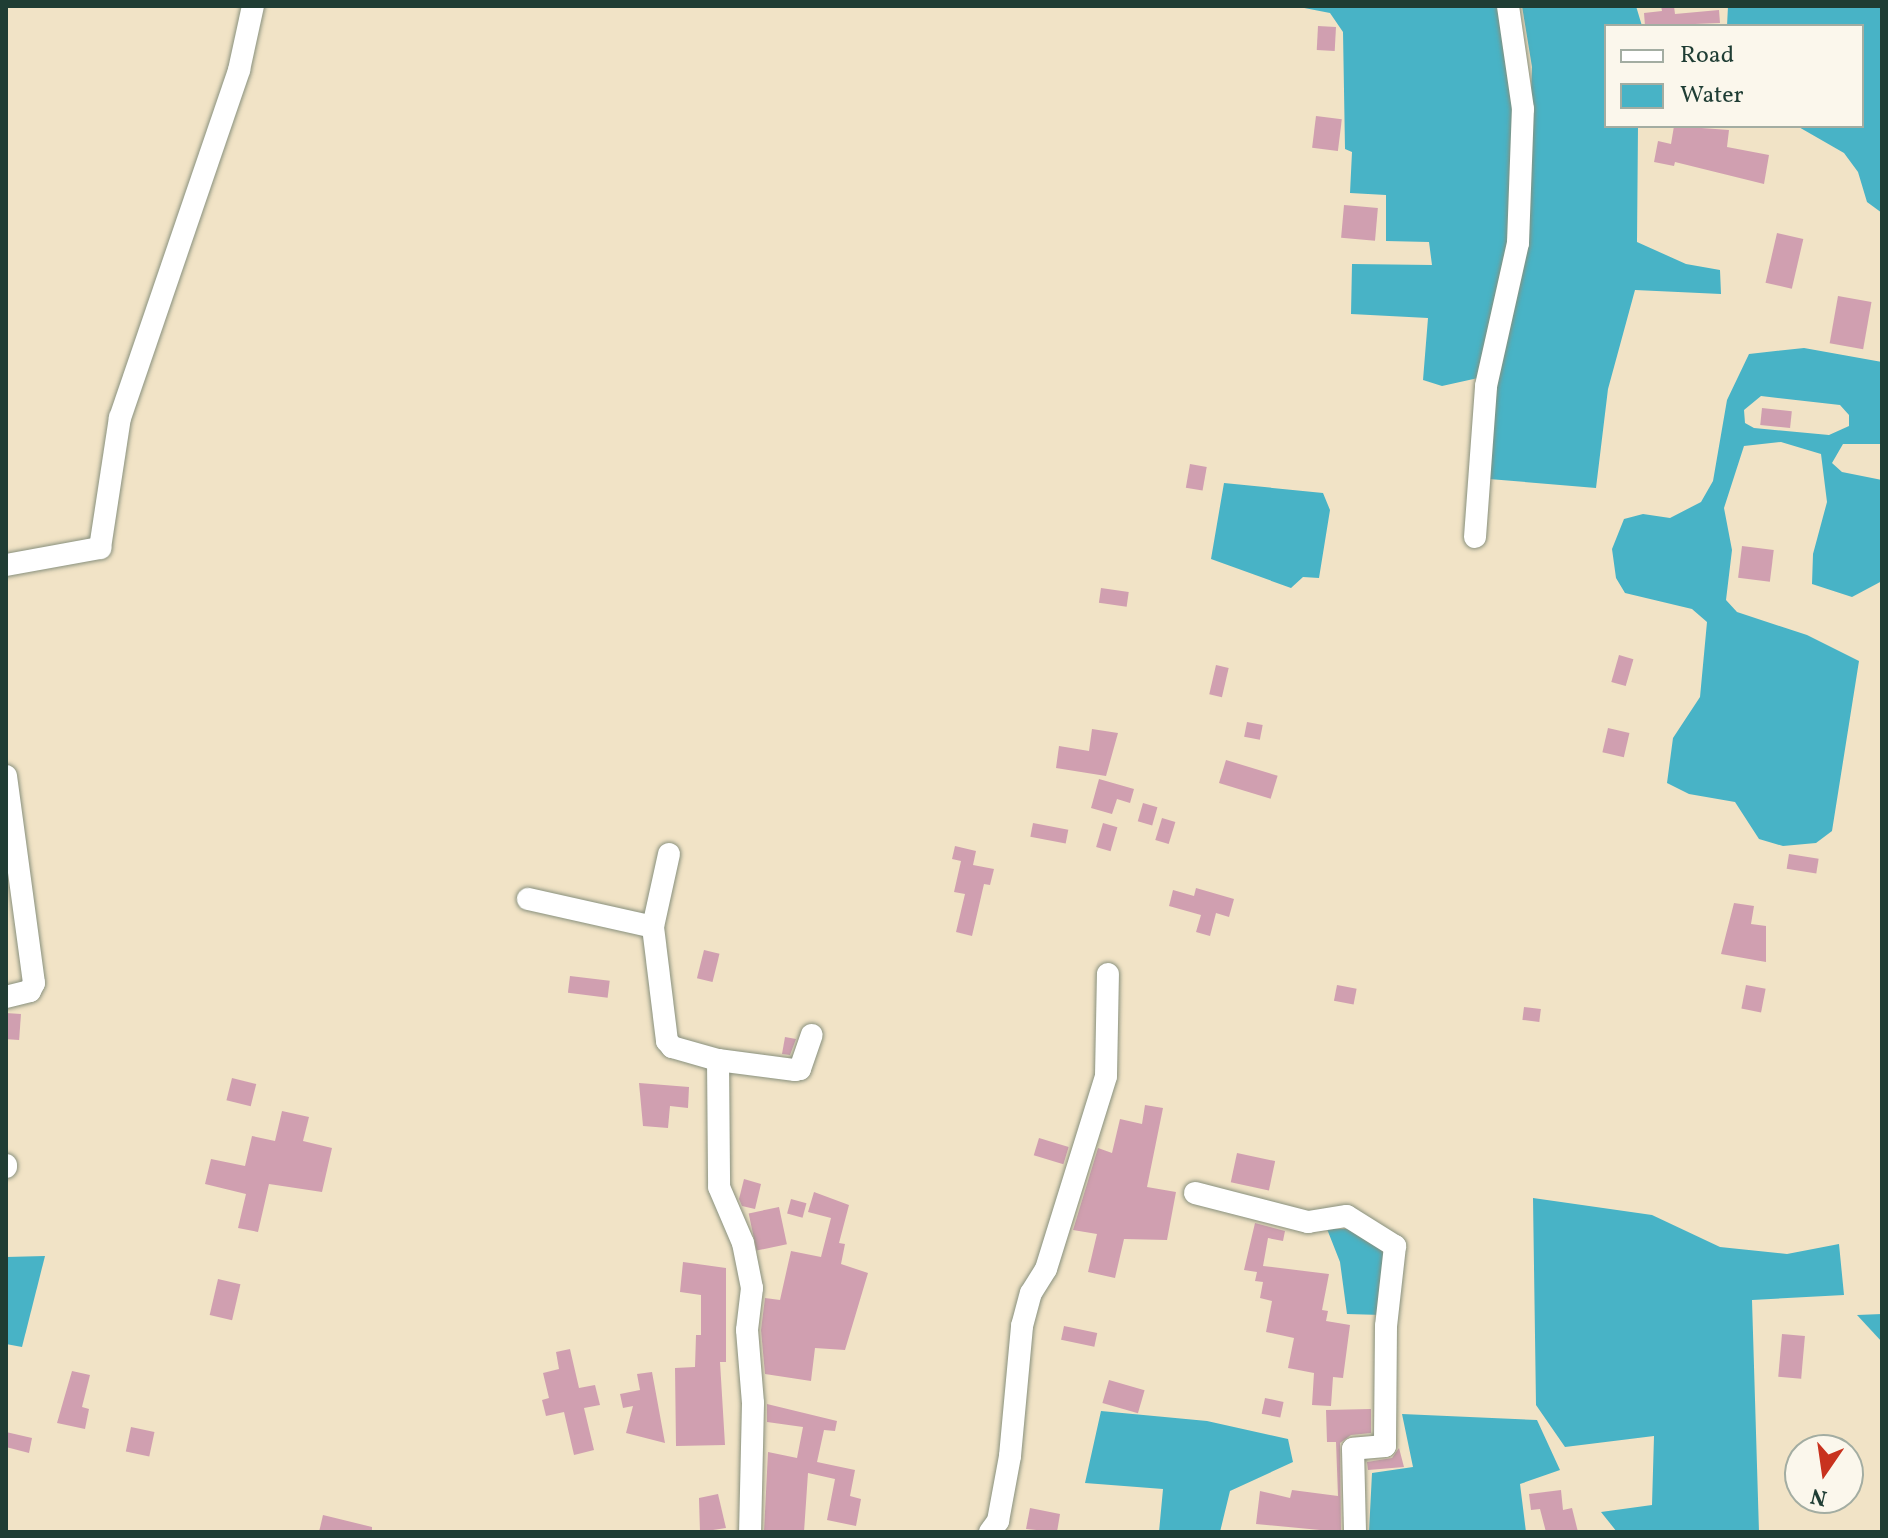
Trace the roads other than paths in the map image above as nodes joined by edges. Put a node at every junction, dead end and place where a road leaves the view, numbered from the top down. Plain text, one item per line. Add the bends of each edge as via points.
1 (253, 6) edge
2 (1508, 6) edge
3 (1475, 537) dead end
4 (6, 565) edge
5 (6, 776) edge
6 (669, 854) dead end
7 (528, 899) dead end
8 (653, 927) junction
9 (1108, 974) dead end
10 (6, 997) edge
11 (812, 1035) dead end
12 (718, 1060) junction
13 (1195, 1193) dead end
14 (750, 1532) edge
15 (990, 1532) edge
16 (1355, 1532) edge

1 - 4 street via 239,70 120,418 100,548
2 - 3 street via 1523,109 1518,243 1486,386
5 - 10 street via 34,983 30,991
6 - 8 street
7 - 8 street
8 - 12 street via 667,1041
9 - 15 street via 1106,1076 1046,1269 1031,1293 1022,1326 1010,1456 998,1521
11 - 12 street via 800,1069
12 - 14 street via 719,1187 743,1243 752,1288 747,1330 753,1403
13 - 16 street via 1308,1222 1347,1216 1395,1246 1386,1326 1385,1446 1353,1449

